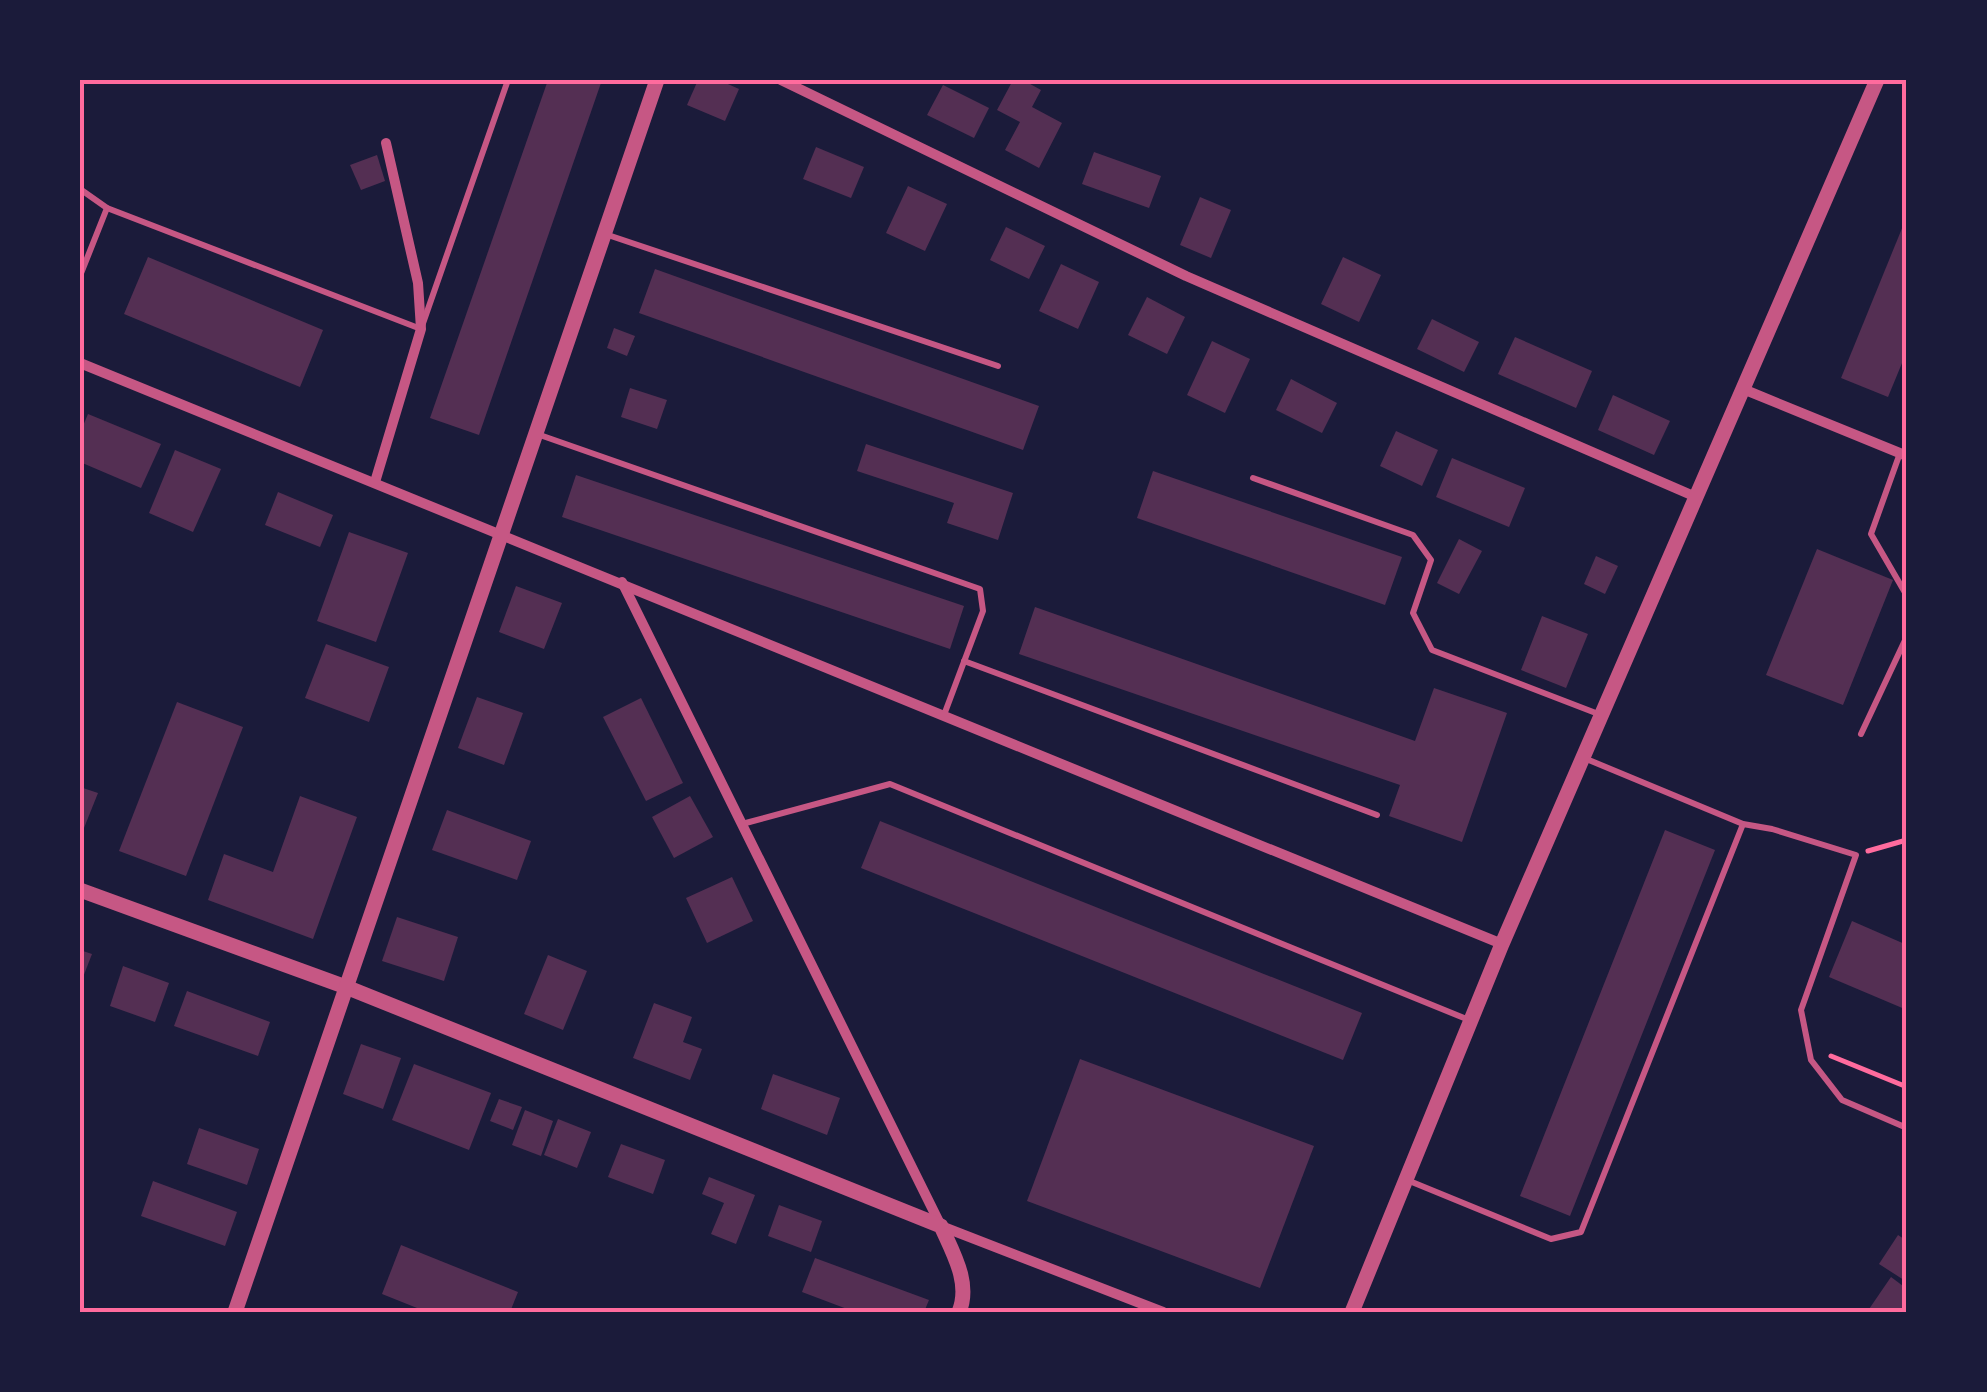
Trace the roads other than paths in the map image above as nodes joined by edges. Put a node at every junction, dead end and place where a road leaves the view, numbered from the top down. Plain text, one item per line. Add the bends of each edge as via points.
1 (508, 80) edge
2 (657, 80) edge
3 (781, 80) edge
4 (1877, 80) edge
5 (386, 143) dead end
6 (80, 189) edge
7 (107, 208) junction
8 (604, 234) junction
9 (80, 276) edge
10 (421, 329) junction
11 (80, 363) edge
12 (998, 366) dead end
13 (1742, 389) junction
14 (536, 434) junction
15 (1903, 455) edge
16 (1253, 478) dead end
17 (376, 482) junction
18 (1696, 498) junction
19 (502, 533) junction
20 (622, 582) junction
21 (1907, 596) edge
22 (1907, 636) edge
23 (964, 661) junction
24 (944, 714) junction
25 (1602, 714) junction
26 (1861, 734) dead end
27 (1583, 758) junction
28 (1377, 815) dead end
29 (742, 824) junction
30 (1743, 824) junction
31 (80, 890) edge
32 (1502, 944) junction
33 (346, 987) junction
34 (1471, 1020) junction
35 (1907, 1128) edge
36 (1406, 1180) junction
37 (942, 1226) junction
38 (235, 1312) edge
39 (959, 1312) edge
40 (1163, 1312) edge
41 (1352, 1312) edge

1 - 10 lane
2 - 8 street
3 - 18 street via 1186,276
4 - 13 street
5 - 10 street via 418,283
6 - 7 lane
7 - 9 lane
7 - 10 lane
8 - 12 lane
8 - 14 street
10 - 17 street
11 - 17 street
13 - 15 street
13 - 18 street
14 - 19 street
14 - 23 lane via 980,589 983,612
15 - 21 lane via 1871,534
16 - 25 lane via 1412,535 1431,560 1413,613 1432,650
17 - 19 street
18 - 25 street
19 - 20 street
19 - 33 street
20 - 24 street
20 - 29 street
22 - 26 lane
23 - 24 lane
23 - 28 lane
24 - 32 street
25 - 27 street
27 - 30 lane
27 - 32 street
29 - 34 lane via 890,784
29 - 37 street
30 - 35 lane via 1856,855 1801,1010 1811,1060 1842,1100
30 - 36 lane via 1581,1232 1551,1239
31 - 33 street
32 - 34 street
33 - 37 street
33 - 38 street
34 - 36 street
36 - 41 street
37 - 39 street via 960,1268 965,1298
37 - 40 street

